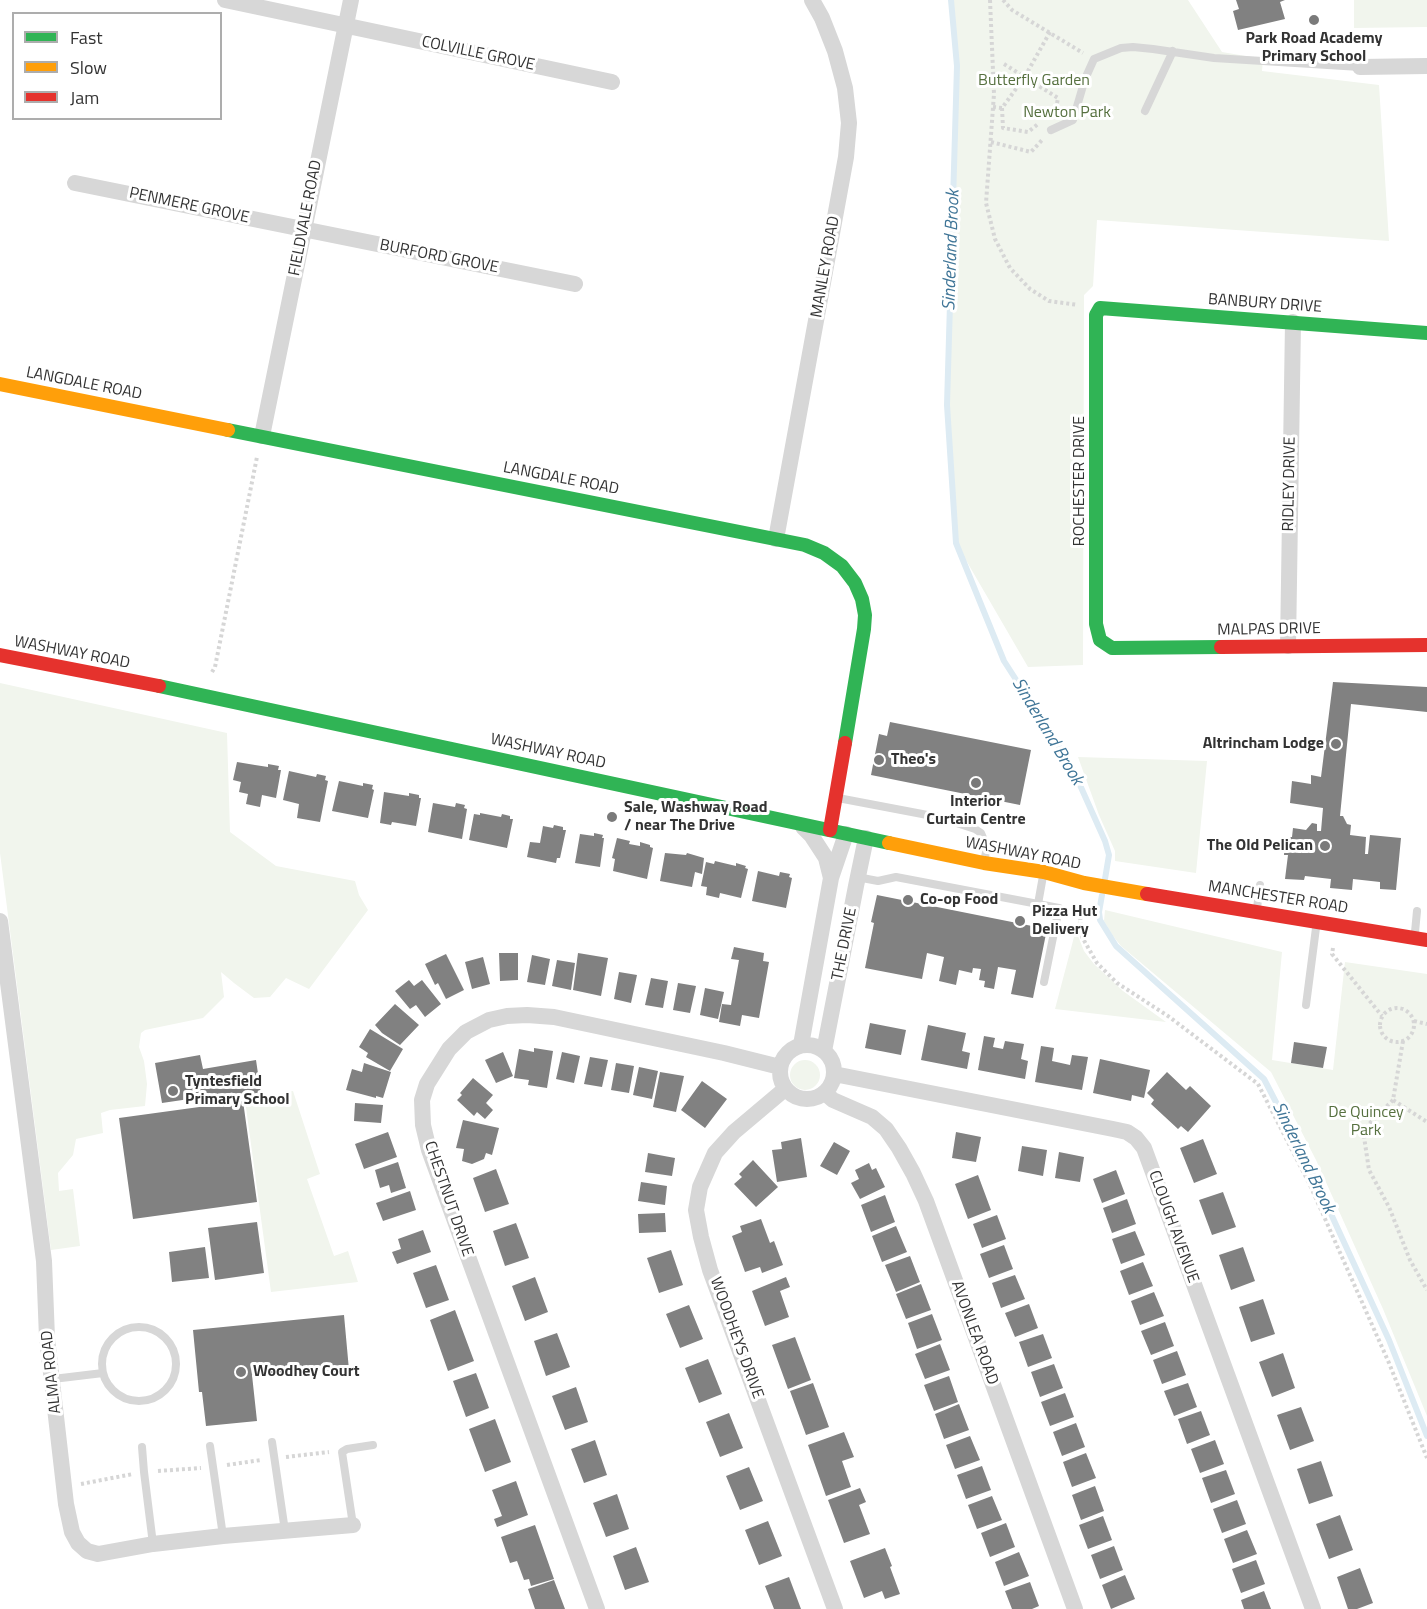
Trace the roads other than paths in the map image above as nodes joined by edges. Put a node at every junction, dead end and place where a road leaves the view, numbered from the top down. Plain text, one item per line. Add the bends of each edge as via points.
1 (225, 0) edge
2 (351, 0) edge
3 (812, 0) edge
4 (345, 26) junction
5 (1173, 51) junction
6 (1360, 66) joint
7 (1427, 66) edge
8 (612, 82) dead end
9 (1145, 111) dead end
10 (1051, 130) road end
11 (75, 183) dead end
12 (303, 230) junction
13 (575, 284) dead end
14 (1100, 308) joint
15 (1293, 322) junction
16 (1427, 333) edge
17 (0, 384) edge
18 (262, 436) junction
19 (776, 539) junction
20 (1427, 645) edge
21 (1287, 646) junction
22 (1112, 648) joint
23 (0, 655) edge
24 (836, 797) junction
25 (799, 823) junction
26 (838, 832) junction
27 (866, 838) junction
28 (984, 863) junction
29 (1044, 872) junction
30 (857, 877) junction
31 (831, 878) junction
32 (1260, 885) dead end
33 (1123, 890) joint
34 (1038, 904) junction
35 (1256, 911) junction
36 (1417, 911) dead end
37 (0, 921) edge
38 (1316, 921) junction
39 (1420, 939) edge
40 (1044, 981) dead end
41 (1306, 1005) dead end
42 (801, 1045) junction
43 (824, 1051) junction
44 (780, 1067) junction
45 (834, 1074) junction
46 (785, 1089) junction
47 (825, 1093) junction
48 (103, 1373) junction
49 (52, 1379) junction
50 (272, 1442) dead end
51 (373, 1445) dead end
52 (210, 1446) dead end
53 (142, 1447) dead end
54 (353, 1525) joint
55 (285, 1531) junction
56 (223, 1536) junction
57 (153, 1544) junction
58 (597, 1609) edge
59 (835, 1609) edge
60 (1075, 1609) edge
61 (1313, 1609) edge

1 - 4 street, COLVILLE GROVE
2 - 4 street, FIELDVALE ROAD
3 - 19 street, MANLEY ROAD via 835,51 849,123
4 - 8 street, COLVILLE GROVE
4 - 12 street, FIELDVALE ROAD
5 - 6 lane
5 - 9 lane
5 - 10 lane via 1122,48 1094,59 1073,120
6 - 7 street
11 - 12 street, PENMERE GROVE
12 - 13 street, BURFORD GROVE
12 - 18 street, FIELDVALE ROAD
14 - 15 main road, BANBURY DRIVE
14 - 22 main road, ROCHESTER DRIVE via 1096,315 1096,624 1100,640
15 - 16 main road, BANBURY DRIVE
15 - 21 street, RIDLEY DRIVE
17 - 18 main road, LANGDALE ROAD
18 - 19 main road, LANGDALE ROAD
19 - 24 main road, LANGDALE ROAD via 824,553 842,566 862,599 864,629
20 - 21 main road, MALPAS DRIVE
21 - 22 main road, MALPAS DRIVE
23 - 25 main road, WASHWAY ROAD
24 - 26 main road, LANGDALE ROAD
24 - 28 lane via 975,828 987,847
25 - 26 main road, WASHWAY ROAD
25 - 31 street, THE DRIVE via 826,858
26 - 27 main road, WASHWAY ROAD
26 - 31 street, THE DRIVE
27 - 28 main road, WASHWAY ROAD
27 - 30 street, THE DRIVE
28 - 29 main road, WASHWAY ROAD
29 - 33 main road, WASHWAY ROAD
29 - 34 lane
30 - 34 lane via 878,881 896,877
30 - 43 street, THE DRIVE
31 - 42 street, THE DRIVE
32 - 35 lane
33 - 35 main road, MANCHESTER ROAD
34 - 40 lane via 1059,908
35 - 38 main road, MANCHESTER ROAD
36 - 39 lane
37 - 49 street, ALMA ROAD via 44,1261
38 - 39 main road, MANCHESTER ROAD
38 - 41 lane
42 - 43 street
42 - 44 street via 787,1053
43 - 45 street via 834,1066
44 - 46 street
44 - 58 street, CHESTNUT DRIVE via 527,1015 489,1020 466,1032 449,1049 427,1084 422,1100 429,1150
45 - 47 street
45 - 61 street, CLOUGH AVENUE via 1113,1129 1136,1138 1144,1148
46 - 47 street via 805,1100
46 - 59 street, WOODHEYS DRIVE via 715,1153 700,1187 696,1210 710,1270
47 - 60 street, AVONLEA ROAD via 872,1117 886,1129 913,1173
48 - 48 lane via 103,1357 110,1341 128,1328 153,1329 165,1337 177,1362 168,1389 146,1402 135,1402 112,1391
48 - 49 lane
49 - 57 street, ALMA ROAD via 66,1504 78,1543 98,1554
50 - 55 lane
51 - 54 lane via 342,1452
52 - 56 lane
53 - 57 lane
54 - 55 street, ALMA ROAD
55 - 56 street, ALMA ROAD
56 - 57 street, ALMA ROAD

